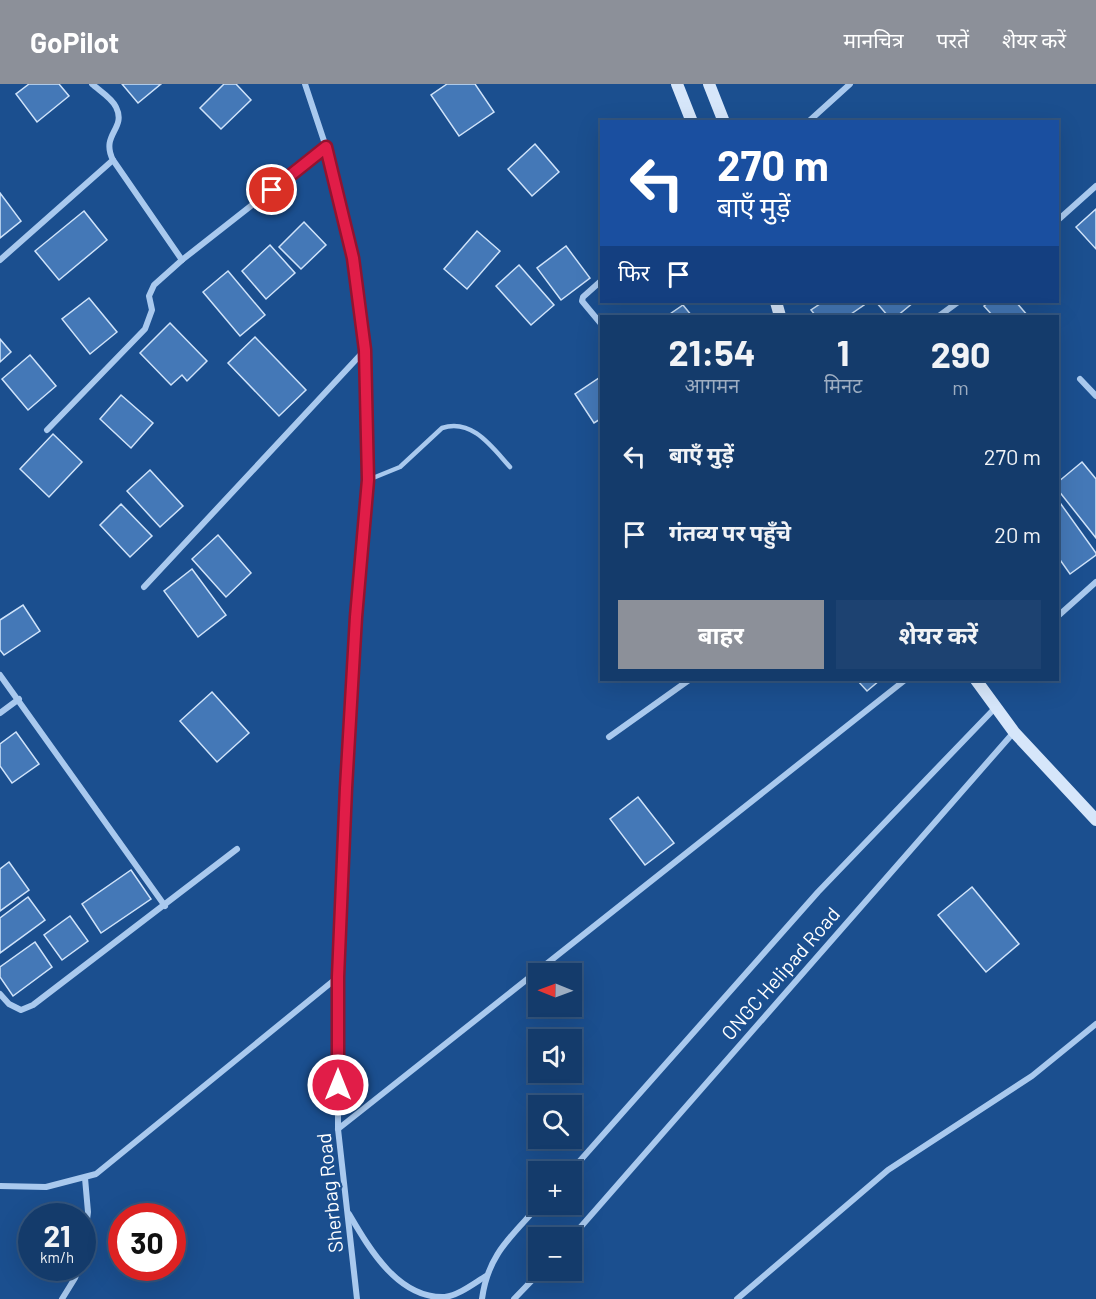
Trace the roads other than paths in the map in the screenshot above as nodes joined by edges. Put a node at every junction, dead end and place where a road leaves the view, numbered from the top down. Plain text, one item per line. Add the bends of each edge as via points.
1 (93, 84) edge
2 (305, 84) edge
3 (677, 84) edge
4 (709, 84) edge
5 (849, 84) edge
6 (691, 120) edge
7 (723, 120) edge
8 (810, 120) edge
9 (326, 147) junction
10 (112, 160) junction
11 (1096, 186) edge
12 (1059, 219) edge
13 (0, 260) edge
14 (182, 260) junction
15 (600, 282) edge
16 (957, 303) edge
17 (940, 315) edge
18 (600, 323) edge
19 (365, 350) junction
20 (1080, 379) dead end
21 (1096, 396) edge
22 (47, 430) dead end
23 (510, 467) dead end
24 (368, 480) junction
25 (1096, 582) edge
26 (144, 587) dead end
27 (1059, 615) edge
28 (0, 675) edge
29 (688, 681) edge
30 (903, 681) edge
31 (980, 681) edge
32 (19, 699) junction
33 (996, 707) junction
34 (0, 713) edge
35 (1014, 732) junction
36 (609, 736) dead end
37 (1096, 820) edge
38 (237, 849) dead end
39 (165, 906) junction
40 (338, 977) junction
41 (0, 994) edge
42 (1096, 1024) edge
43 (338, 1129) junction
44 (580, 1161) edge
45 (85, 1178) junction
46 (0, 1186) edge
47 (87, 1203) edge
48 (347, 1211) junction
49 (530, 1215) edge
50 (581, 1227) edge
51 (486, 1276) junction
52 (73, 1281) edge
53 (531, 1281) edge
54 (62, 1299) edge
55 (357, 1299) edge
56 (482, 1299) edge
57 (514, 1299) edge
58 (737, 1299) edge

1 - 10 street via 116,105 119,115 109,142
2 - 9 street, Sherbag Road
3 - 6 street
4 - 7 street
5 - 8 street
9 - 14 street
9 - 19 street, Sherbag Road via 353,258
10 - 13 street
10 - 14 street
11 - 12 street
14 - 22 street via 154,285 149,296 152,310 145,328
15 - 18 street via 582,297
16 - 17 street
19 - 24 street, Sherbag Road
19 - 26 street
20 - 21 street
23 - 24 lane via 480,435 464,426 450,426 442,428 400,467
24 - 40 street, Sherbag Road via 356,617
25 - 27 street
28 - 32 street
29 - 36 street
30 - 43 street
31 - 33 street
32 - 34 street
32 - 39 street
33 - 35 street
33 - 44 street via 818,892
35 - 37 street
35 - 50 street, ONGC Helipad Road
38 - 39 street
39 - 41 street via 33,1005 21,1010
40 - 43 street, Sherbag Road
40 - 45 street via 96,1174
42 - 58 street via 1032,1076 888,1170
43 - 48 street, Sherbag Road
45 - 46 street via 46,1187
45 - 47 street
48 - 51 street via 394,1278 420,1296 446,1297
48 - 55 street, Sherbag Road
49 - 51 street via 492,1260
51 - 56 street
52 - 54 street
53 - 57 street

